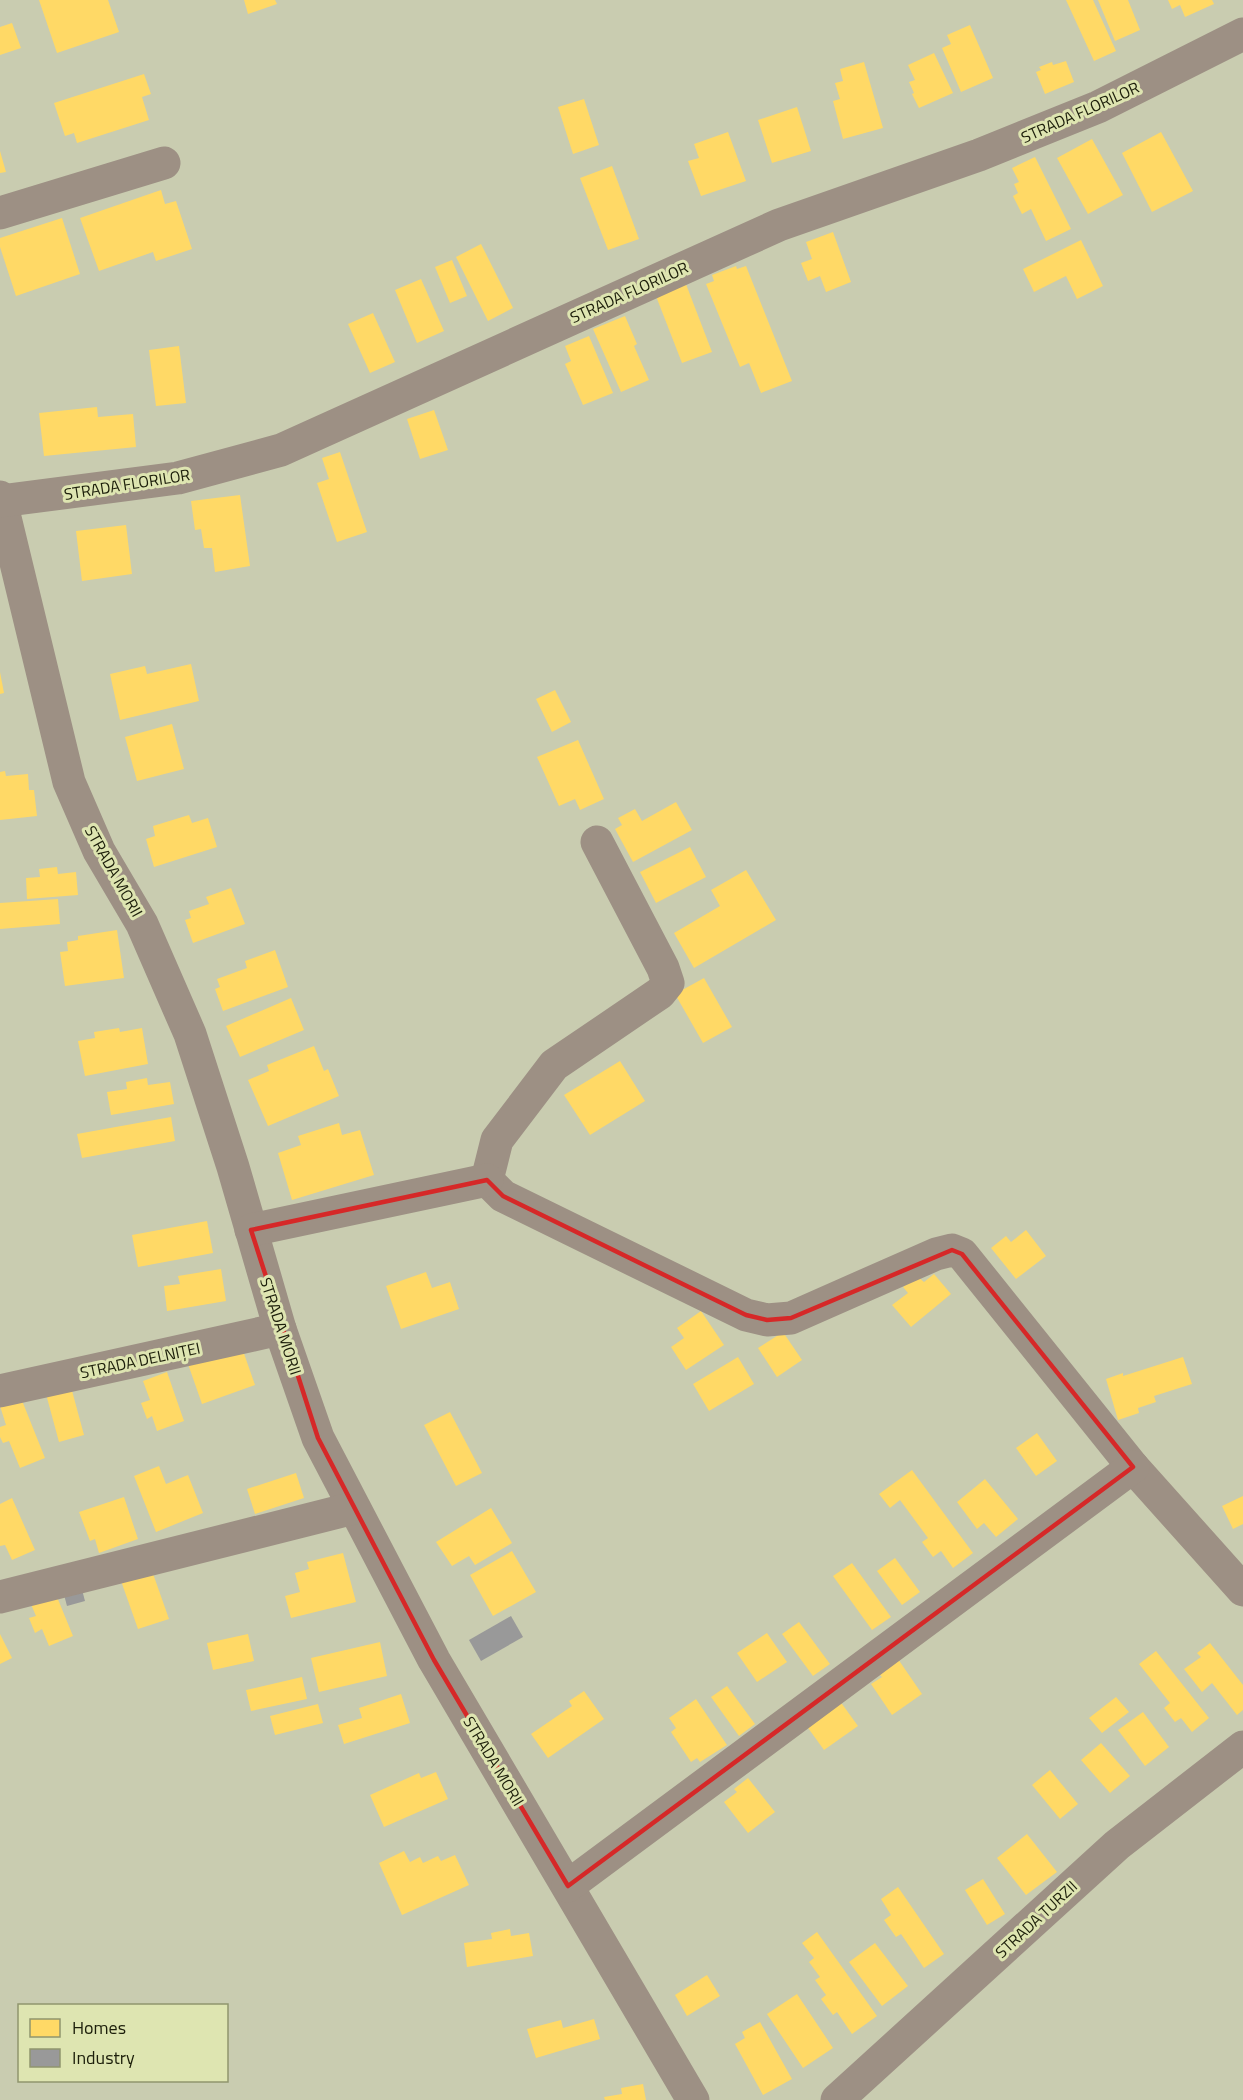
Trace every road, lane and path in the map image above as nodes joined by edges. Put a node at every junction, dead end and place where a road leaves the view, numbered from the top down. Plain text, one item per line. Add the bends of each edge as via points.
1 (1243, 34) edge
2 (164, 163) dead end
3 (0, 213) edge
4 (1, 499) edge
5 (597, 842) dead end
6 (487, 1180) junction
7 (251, 1230) junction
8 (280, 1329) junction
9 (0, 1391) edge
10 (1133, 1467) junction
11 (354, 1508) junction
12 (1243, 1590) edge
13 (0, 1597) edge
14 (1243, 1747) edge
15 (568, 1886) junction
16 (693, 2100) edge
17 (837, 2100) edge

1 - 4 street, STRADA FLORILOR via 1098,106 990,151 779,225 281,450 178,478
2 - 3 street
4 - 7 street, STRADA MORII via 69,782 99,851 142,924 190,1034
5 - 6 street via 668,983 660,993 554,1065 497,1140
6 - 7 street
6 - 10 street via 503,1196 746,1315 767,1320 792,1318 936,1254 952,1250 962,1254
7 - 8 street, STRADA MORII
8 - 9 street, STRADA DELNIȚEI
8 - 11 street, STRADA MORII via 318,1438
10 - 12 street
10 - 15 street
11 - 13 street
11 - 15 street, STRADA MORII via 434,1660
14 - 17 street, STRADA TURZII via 1117,1845
15 - 16 street, STRADA MORII

